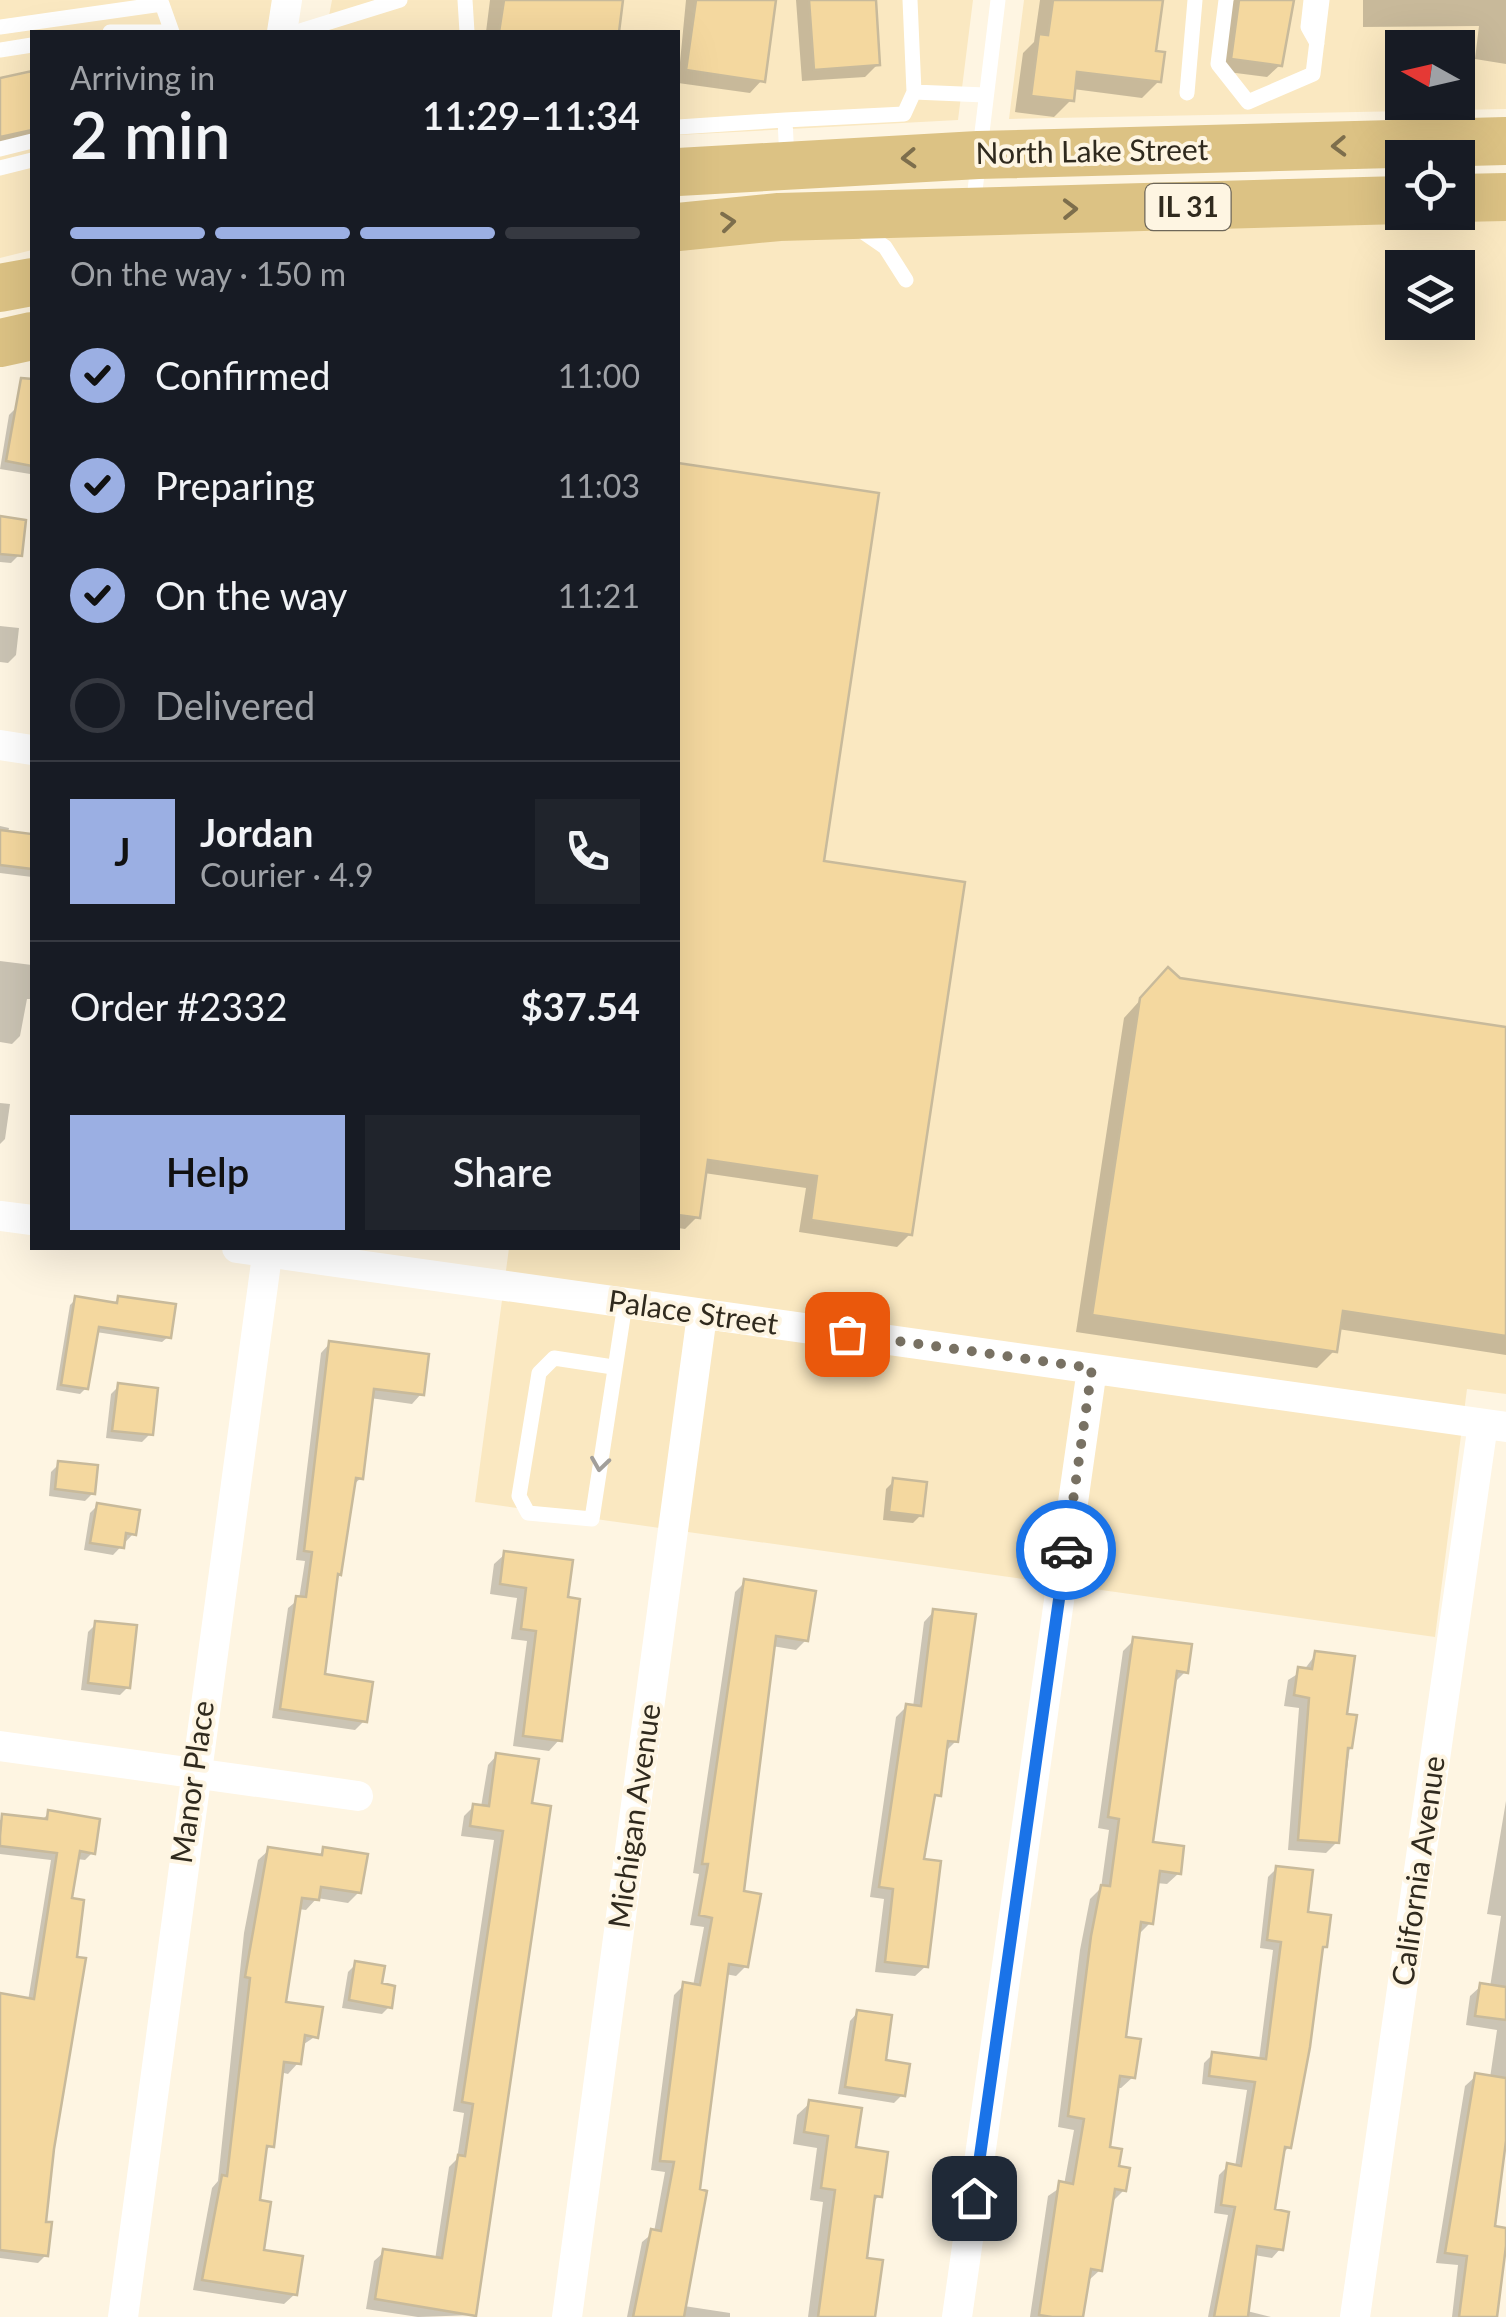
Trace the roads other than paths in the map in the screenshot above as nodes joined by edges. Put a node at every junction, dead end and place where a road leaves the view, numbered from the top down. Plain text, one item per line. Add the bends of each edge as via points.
1 (287, 0) edge
2 (400, 0) edge
3 (465, 0) edge
4 (910, 0) edge
5 (998, 0) edge
6 (1194, 0) edge
7 (1226, 0) edge
8 (1234, 0) edge
9 (1311, 0) edge
10 (1322, 0) edge
11 (0, 27) edge
12 (171, 30) edge
13 (282, 30) edge
14 (303, 30) edge
15 (468, 30) edge
16 (1221, 43) junction
17 (1317, 43) junction
18 (30, 44) edge
19 (0, 50) edge
20 (914, 92) junction
21 (1187, 93) dead end
22 (985, 96) junction
23 (680, 126) edge
24 (1506, 141) edge
25 (30, 142) edge
26 (786, 142) junction
27 (0, 149) edge
28 (978, 155) junction
29 (30, 160) edge
30 (0, 168) edge
31 (680, 171) edge
32 (1506, 197) edge
33 (1475, 198) edge
34 (1385, 200) edge
35 (973, 211) junction
36 (840, 216) junction
37 (680, 227) edge
38 (906, 280) dead end
39 (30, 282) edge
40 (0, 288) edge
41 (30, 336) edge
42 (0, 343) edge
43 (0, 745) edge
44 (30, 750) edge
45 (0, 1216) edge
46 (30, 1220) edge
47 (257, 1250) edge
48 (264, 1250) edge
49 (625, 1304) junction
50 (702, 1314) junction
51 (613, 1367) junction
52 (1092, 1368) junction
53 (1495, 1426) edge
54 (0, 1746) edge
55 (193, 1774) junction
56 (358, 1796) dead end
57 (122, 2317) edge
58 (568, 2317) edge
59 (957, 2317) edge
60 (1355, 2317) edge

1 - 13 street
2 - 14 lane
3 - 15 lane
4 - 20 lane
5 - 22 lane
6 - 21 lane
7 - 16 lane
8 - 16 lane via 1230,33
9 - 17 lane via 1308,27
10 - 17 lane
11 - 12 lane via 162,4
16 - 17 lane via 1218,64 1248,102 1313,74
18 - 19 lane
20 - 22 lane
20 - 26 lane via 904,114
22 - 28 lane
23 - 26 lane
24 -> 28 main road, North Lake Street
25 - 27 lane
28 -> 26 main road, North Lake Street
26 - 31 main road, North Lake Street
28 - 35 lane
29 - 30 lane
32 - 33 main road
35 -> 34 main road, North Lake Street / IL 31
35 - 36 main road, North Lake Street / IL 31
37 -> 36 main road, North Lake Street / IL 31
36 - 38 lane via 886,247
39 - 40 main road
41 - 42 main road
43 - 44 street
45 - 46 street
47 - 55 street, Manor Place
48 - 49 street, Palace Street
49 - 50 street, Palace Street
49 - 51 lane
50 - 52 street, Palace Street
50 - 58 street, Michigan Avenue
51 -> 51 lane via 592,1519 528,1513 519,1496 539,1372 554,1358
52 - 53 street, Palace Street
52 - 59 street
53 - 60 street, California Avenue
54 - 55 street
55 - 56 street
55 - 57 street, Manor Place

